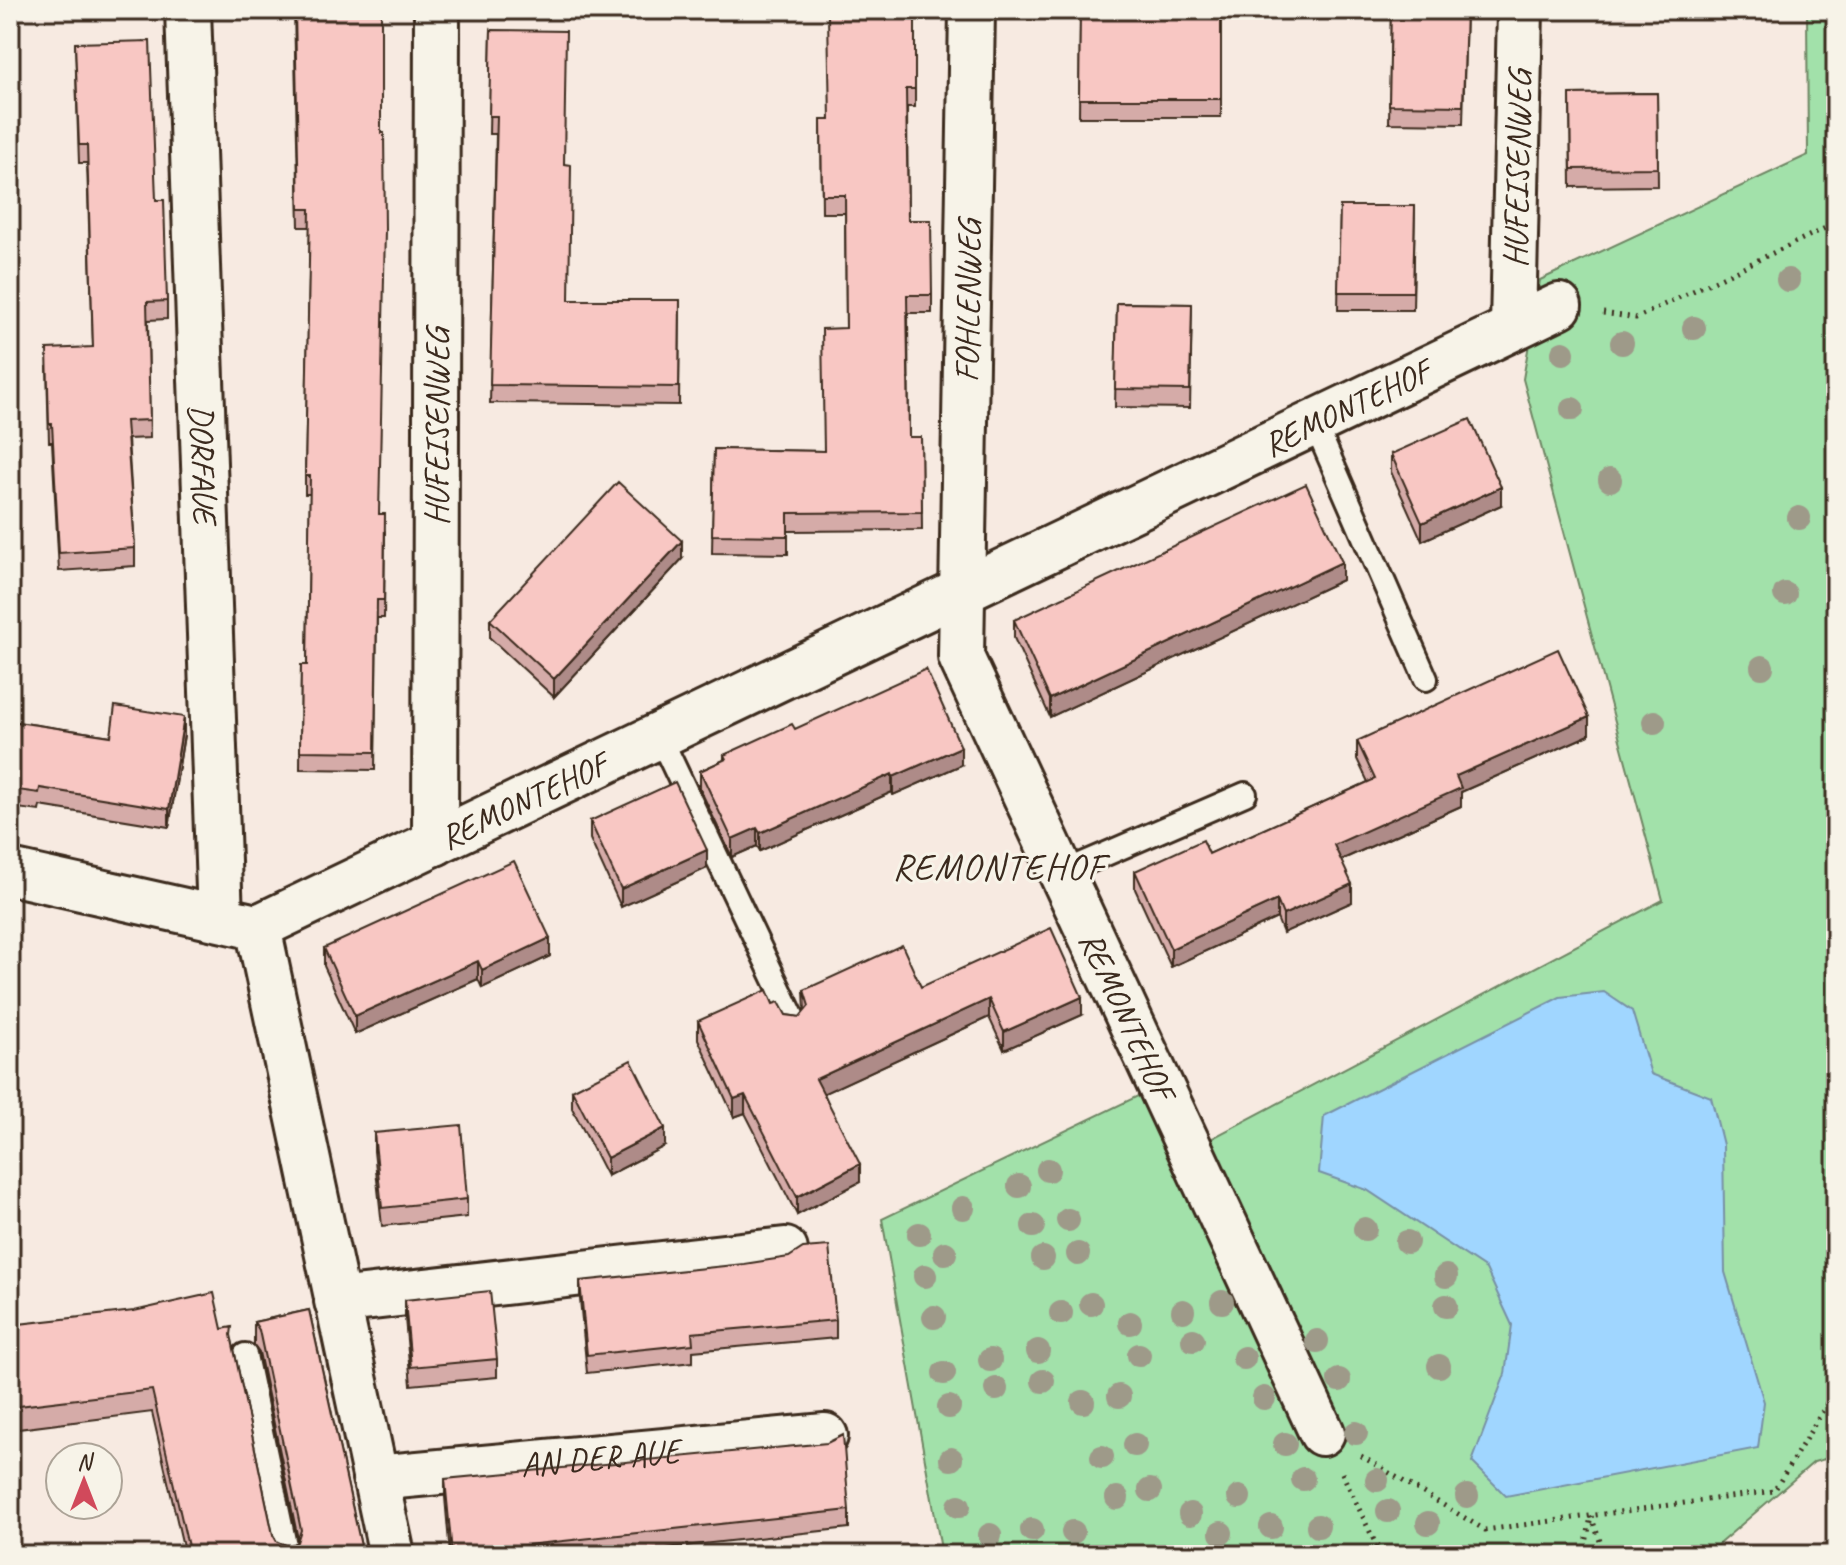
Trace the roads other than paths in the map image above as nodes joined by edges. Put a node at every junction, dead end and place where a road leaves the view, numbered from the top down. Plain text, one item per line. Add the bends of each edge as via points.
1 (188, 10) edge
2 (437, 10) edge
3 (972, 10) edge
4 (1520, 10) edge
5 (1559, 306) road end
6 (1513, 327) junction
7 (1314, 422) junction
8 (962, 592) junction
9 (1426, 679) dead end
10 (659, 735) junction
11 (1245, 794) dead end
12 (435, 843) junction
13 (10, 872) edge
14 (1062, 873) junction
15 (239, 923) junction
16 (795, 1022) edge
17 (785, 1250) dead end
18 (337, 1301) junction
19 (245, 1355) dead end
20 (1322, 1433) road end
21 (825, 1436) dead end
22 (375, 1478) junction
23 (287, 1555) edge
24 (392, 1555) edge

1 - 15 street, DORFAUE
2 - 12 street, HUFEISENWEG
3 - 8 street, FOHLENWEG
4 - 6 street, HUFEISENWEG
5 - 6 street, REMONTEHOF
6 - 7 street, REMONTEHOF
7 - 8 street, REMONTEHOF
7 - 9 lane
8 - 10 street, REMONTEHOF
8 - 14 street, REMONTEHOF via 961,657
10 - 12 street, REMONTEHOF
10 - 16 lane
11 - 14 lane
12 - 15 street, REMONTEHOF
13 - 15 street
14 - 20 street, REMONTEHOF
15 - 18 street
17 - 18 street
18 - 22 street
19 - 23 lane
21 - 22 street, AN DER AUE
22 - 24 street

